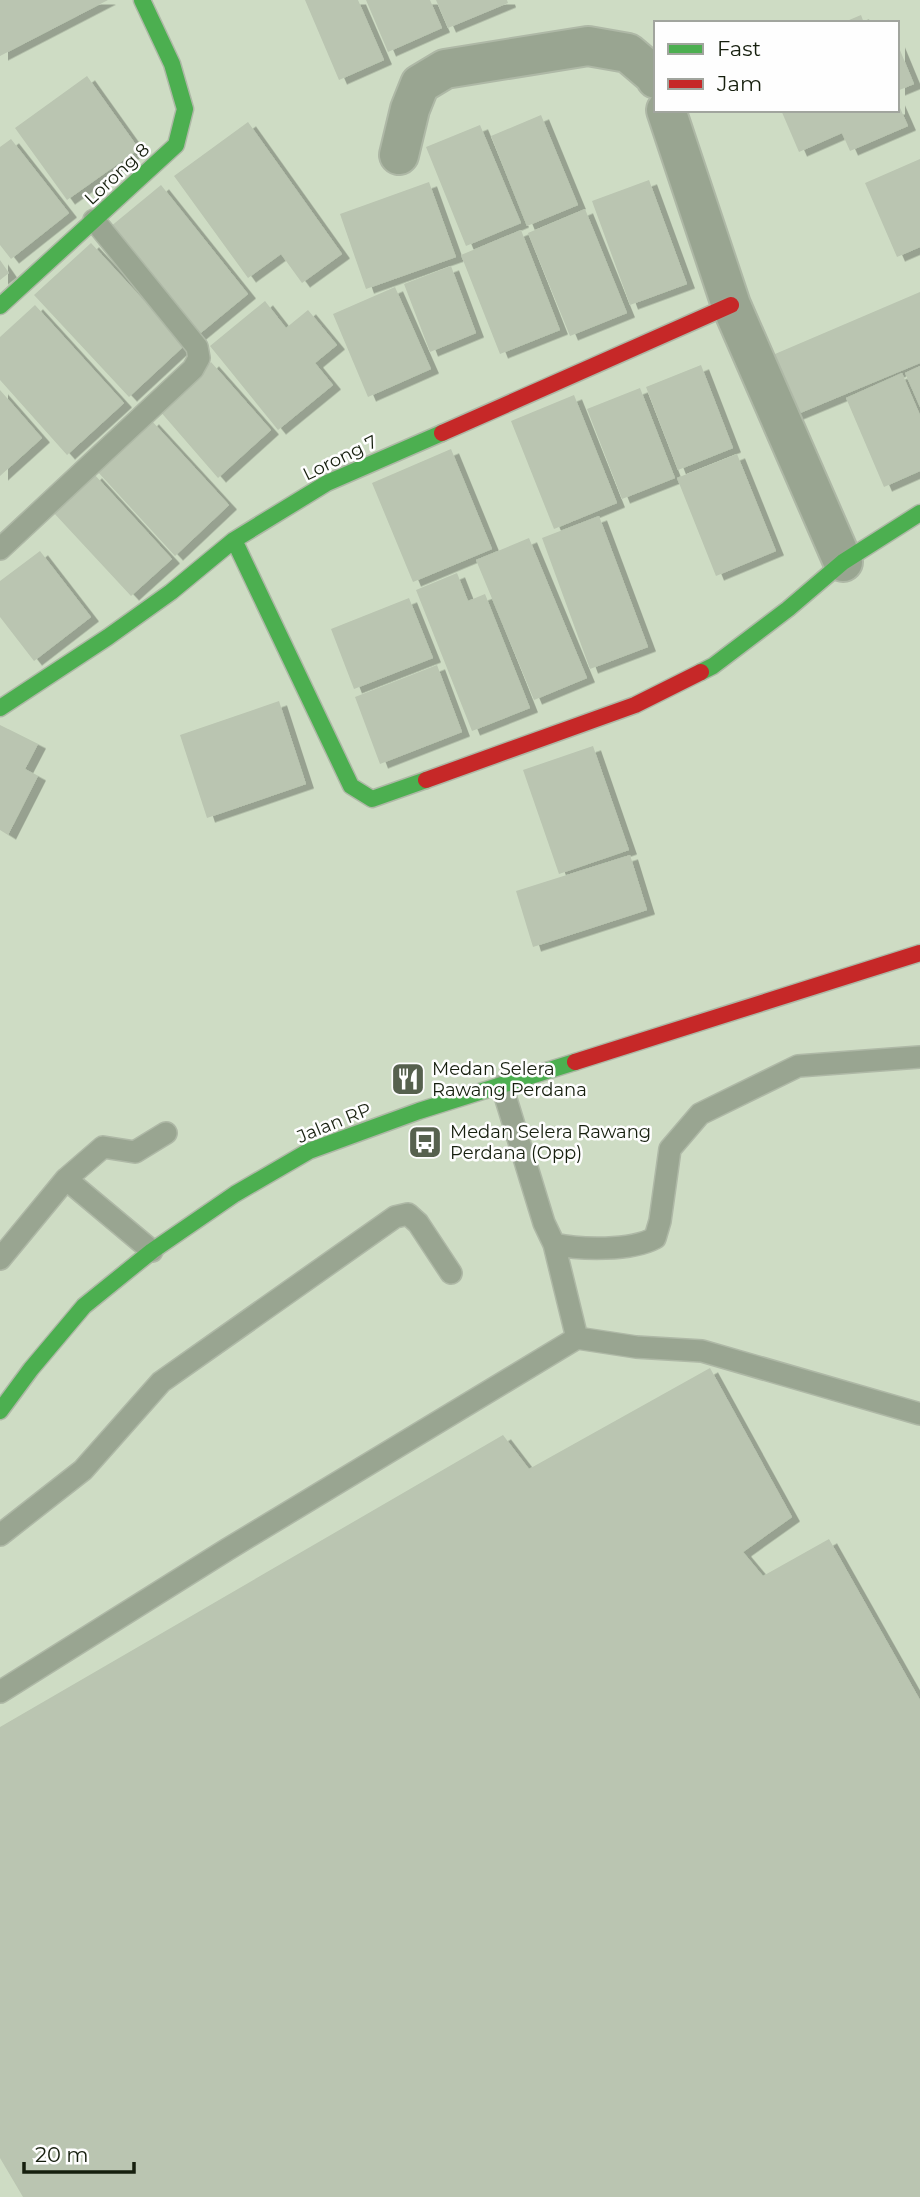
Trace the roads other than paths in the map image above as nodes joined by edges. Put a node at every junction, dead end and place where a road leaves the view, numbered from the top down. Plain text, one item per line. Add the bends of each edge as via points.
1 (142, 0) edge
2 (654, 76) edge
3 (667, 112) edge
4 (398, 155) dead end
5 (94, 220) junction
6 (731, 305) junction
7 (0, 306) edge
8 (920, 513) edge
9 (234, 540) junction
10 (0, 549) edge
11 (843, 562) junction
12 (0, 708) edge
13 (920, 953) edge
14 (920, 1057) edge
15 (502, 1086) junction
16 (166, 1133) dead end
17 (66, 1179) junction
18 (554, 1244) junction
19 (152, 1251) junction
20 (0, 1259) edge
21 (451, 1273) dead end
22 (576, 1338) junction
23 (0, 1411) edge
24 (920, 1414) edge
25 (0, 1535) edge
26 (0, 1692) edge

1 - 5 street, Lorong 8 via 172,64 184,109 176,145
2 - 4 street via 628,53 588,46 445,69 420,84
3 - 6 street
5 - 7 street, Lorong 8
5 - 10 lane via 197,347 199,358 193,369
6 - 9 street, Lorong 7 via 327,483
6 - 11 street
8 - 11 street
9 - 11 street via 351,786 372,799 635,705 713,666
9 - 12 street, Lorong 7 via 171,592
13 - 15 street, Jalan RP
14 - 18 lane via 798,1066 700,1114 670,1149 655,1238 642,1245 571,1248
15 - 18 lane
15 - 19 street, Jalan RP via 309,1151
16 - 17 lane via 135,1153 103,1147
17 - 19 lane
17 - 20 lane
18 - 22 lane
19 - 23 street, Jalan RP via 84,1306
21 - 25 lane via 418,1223 408,1214 396,1217 161,1382 83,1470
22 - 24 lane via 702,1351
22 - 26 lane

